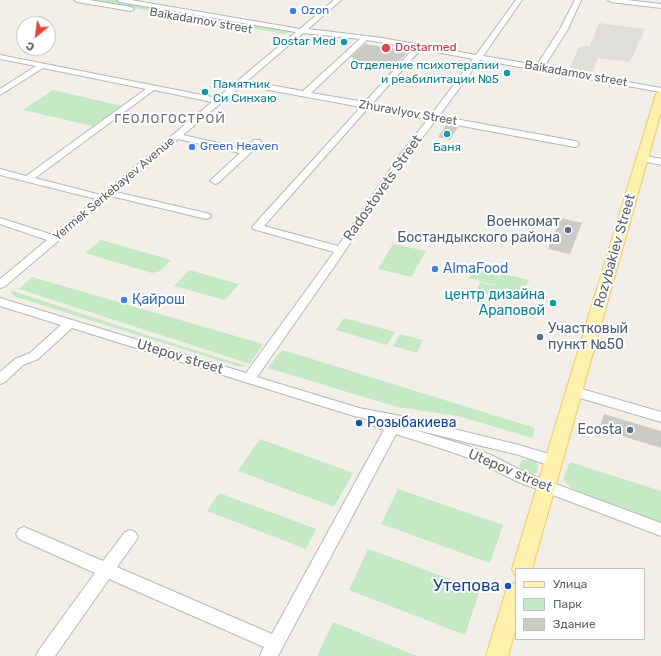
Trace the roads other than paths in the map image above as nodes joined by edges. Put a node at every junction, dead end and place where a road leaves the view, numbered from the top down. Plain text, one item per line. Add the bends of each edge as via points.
1 (77, 0) edge
2 (120, 0) edge
3 (338, 0) edge
4 (519, 0) edge
5 (578, 0) edge
6 (611, 0) edge
7 (661, 6) edge
8 (235, 20) junction
9 (228, 26) junction
10 (302, 31) junction
11 (364, 40) dead end
12 (419, 47) junction
13 (0, 57) edge
14 (478, 57) junction
15 (43, 66) junction
16 (539, 68) junction
17 (241, 82) junction
18 (152, 88) junction
19 (661, 90) edge
20 (0, 92) edge
21 (305, 94) junction
22 (661, 94) edge
23 (218, 101) junction
24 (367, 106) junction
25 (433, 118) junction
26 (176, 136) junction
27 (257, 142) dead end
28 (575, 144) dead end
29 (246, 152) junction
30 (642, 158) junction
31 (661, 162) edge
32 (0, 172) edge
33 (27, 179) junction
34 (215, 181) dead end
35 (106, 195) junction
36 (206, 216) dead end
37 (0, 221) edge
38 (54, 239) junction
39 (340, 250) junction
40 (0, 285) edge
41 (0, 302) edge
42 (70, 323) junction
43 (249, 378) junction
44 (0, 379) edge
45 (574, 392) junction
46 (359, 413) junction
47 (661, 416) edge
48 (392, 428) junction
49 (554, 461) junction
50 (547, 487) junction
51 (661, 530) edge
52 (24, 534) dead end
53 (130, 537) dead end
54 (522, 568) edge
55 (105, 570) junction
56 (515, 594) edge
57 (273, 650) edge
58 (45, 656) edge
59 (497, 656) edge

1 - 9 street, Baikadamov street
2 - 8 street, Baikadamov street
3 - 10 street, Yermek Serkebayev Avenue
4 - 14 street, Radostovets Street
5 - 16 street via 564,29
6 - 7 street
8 - 9 street
8 - 10 street, Baikadamov street
9 - 10 street, Baikadamov street via 280,34
10 - 12 street, Baikadamov street via 366,37
10 - 17 street, Yermek Serkebayev Avenue
11 - 21 street
12 - 14 street, Baikadamov street
12 - 24 street
13 - 15 street
14 - 16 street, Baikadamov street
14 - 25 street, Radostovets Street
15 - 18 street
15 - 20 street
16 - 19 street, Baikadamov street
17 - 21 street, Zhuravlyov Street
17 - 23 street, Yermek Serkebayev Avenue
18 - 23 street
18 - 33 street
21 - 24 street, Zhuravlyov Street
22 - 30 main road, Rozybakiev Street
23 - 26 street, Yermek Serkebayev Avenue
24 - 25 street, Zhuravlyov Street
24 - 39 street via 257,227
25 - 28 street, Zhuravlyov Street
25 - 39 street, Radostovets Street via 402,158
26 - 29 street
26 - 35 street, Yermek Serkebayev Avenue
27 - 29 street
29 - 34 street
30 - 31 street
30 - 45 main road, Rozybakiev Street
32 - 33 street
33 - 35 street
35 - 36 street
35 - 38 street, Yermek Serkebayev Avenue
37 - 38 street
38 - 40 street, Yermek Serkebayev Avenue
39 - 43 street, Radostovets Street
41 - 42 street, Utepov street
42 - 43 street, Utepov street
42 - 44 street via 34,356 19,362
43 - 46 street, Utepov street
45 - 47 street
45 - 49 main road, Rozybakiev Street
46 - 48 street, Utepov street
46 - 49 street, Utepov street via 519,450
48 - 50 street, Utepov street via 466,452
48 - 57 street
49 - 50 main road, Rozybakiev Street
50 - 51 street, Utepov street
50 - 54 main road, Rozybakiev Street
52 - 55 street
53 - 55 street
55 - 57 street
55 - 58 street
56 - 59 main road

